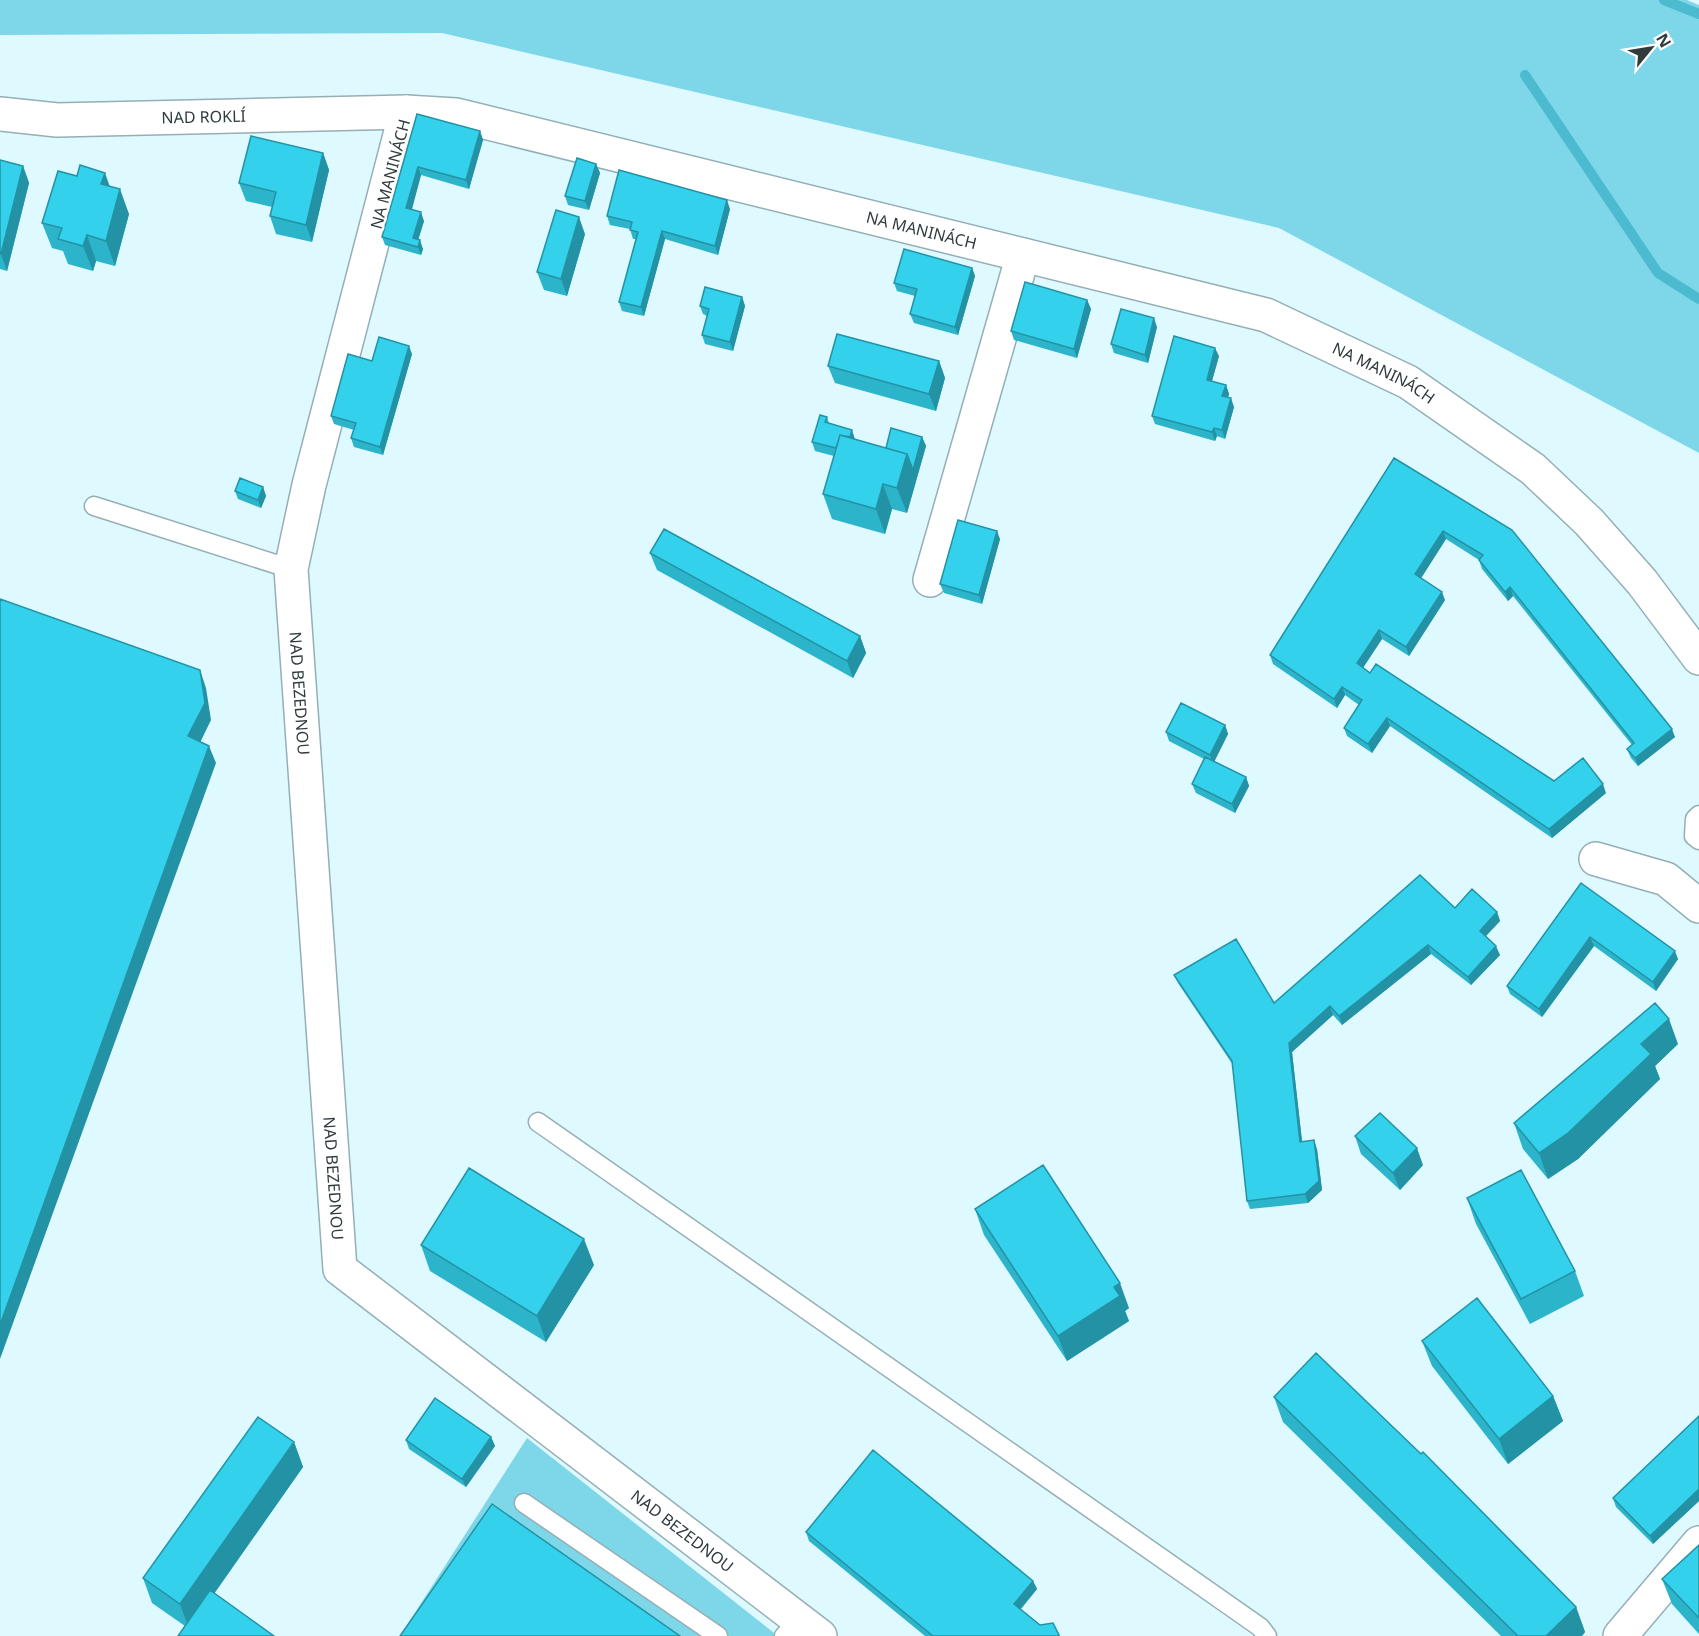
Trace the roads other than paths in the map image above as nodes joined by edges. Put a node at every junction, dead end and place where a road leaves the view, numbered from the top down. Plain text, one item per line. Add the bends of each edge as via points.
1 (406, 111) junction
2 (0, 114) edge
3 (1023, 255) junction
4 (309, 485) joint
5 (94, 506) dead end
6 (291, 569) junction
7 (930, 580) dead end
8 (1699, 658) edge
9 (1699, 815) edge
10 (1699, 840) edge
11 (1596, 859) dead end
12 (1699, 906) edge
13 (538, 1122) dead end
14 (524, 1503) dead end
15 (1699, 1543) edge
16 (801, 1631) edge
17 (718, 1636) edge
18 (1268, 1636) edge
19 (1620, 1636) edge

1 - 2 street, NAD ROKLÍ via 57,120
1 - 3 street, NA MANINÁCH via 456,115
1 - 4 street, NA MANINÁCH
3 - 7 street
3 - 8 street, NA MANINÁCH via 1266,315 1408,382 1533,469 1590,522 1642,582
4 - 6 street, NAD BEZEDNOU
5 - 6 lane
6 - 16 street, NAD BEZEDNOU via 340,1269
9 - 10 lane via 1694,836
11 - 12 street via 1666,879
13 - 18 lane via 1251,1620
14 - 17 lane
15 - 19 street

